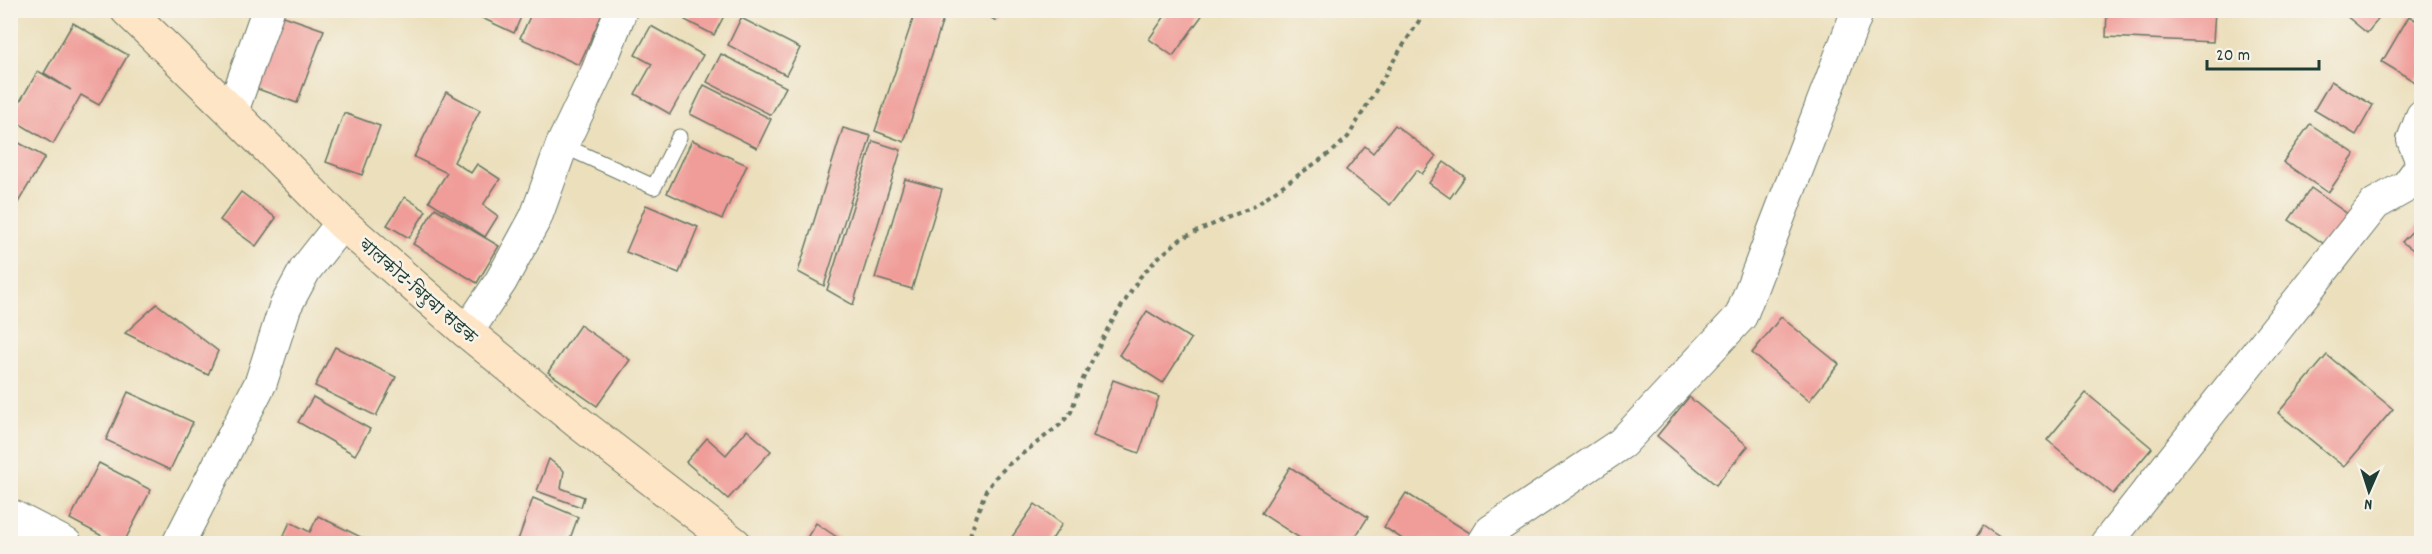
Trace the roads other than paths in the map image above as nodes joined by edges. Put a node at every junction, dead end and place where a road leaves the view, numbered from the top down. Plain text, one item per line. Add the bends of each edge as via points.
1 (127, 10) edge
2 (268, 10) edge
3 (621, 10) edge
4 (1858, 10) edge
5 (232, 112) junction
6 (2421, 116) edge
7 (679, 137) dead end
8 (562, 145) junction
9 (2421, 164) edge
10 (342, 223) junction
11 (466, 332) junction
12 (10, 516) edge
13 (66, 543) edge
14 (178, 543) edge
15 (735, 543) edge
16 (1483, 543) edge
17 (2106, 543) edge

1 - 5 main road, बालकोट-बिरुवा सडक
2 - 5 street
3 - 8 street
4 - 16 street via 1741,316 1622,443 1491,531
5 - 10 main road, बालकोट-बिरुवा सडक
6 - 9 street via 2413,141
7 - 8 lane via 654,187
8 - 11 street via 536,218 501,281
9 - 17 street via 2407,186 2375,204
10 - 11 main road, बालकोट-बिरुवा सडक
10 - 14 street via 305,270 285,307 261,382
11 - 15 main road, बालकोट-बिरुवा सडक
12 - 13 street

